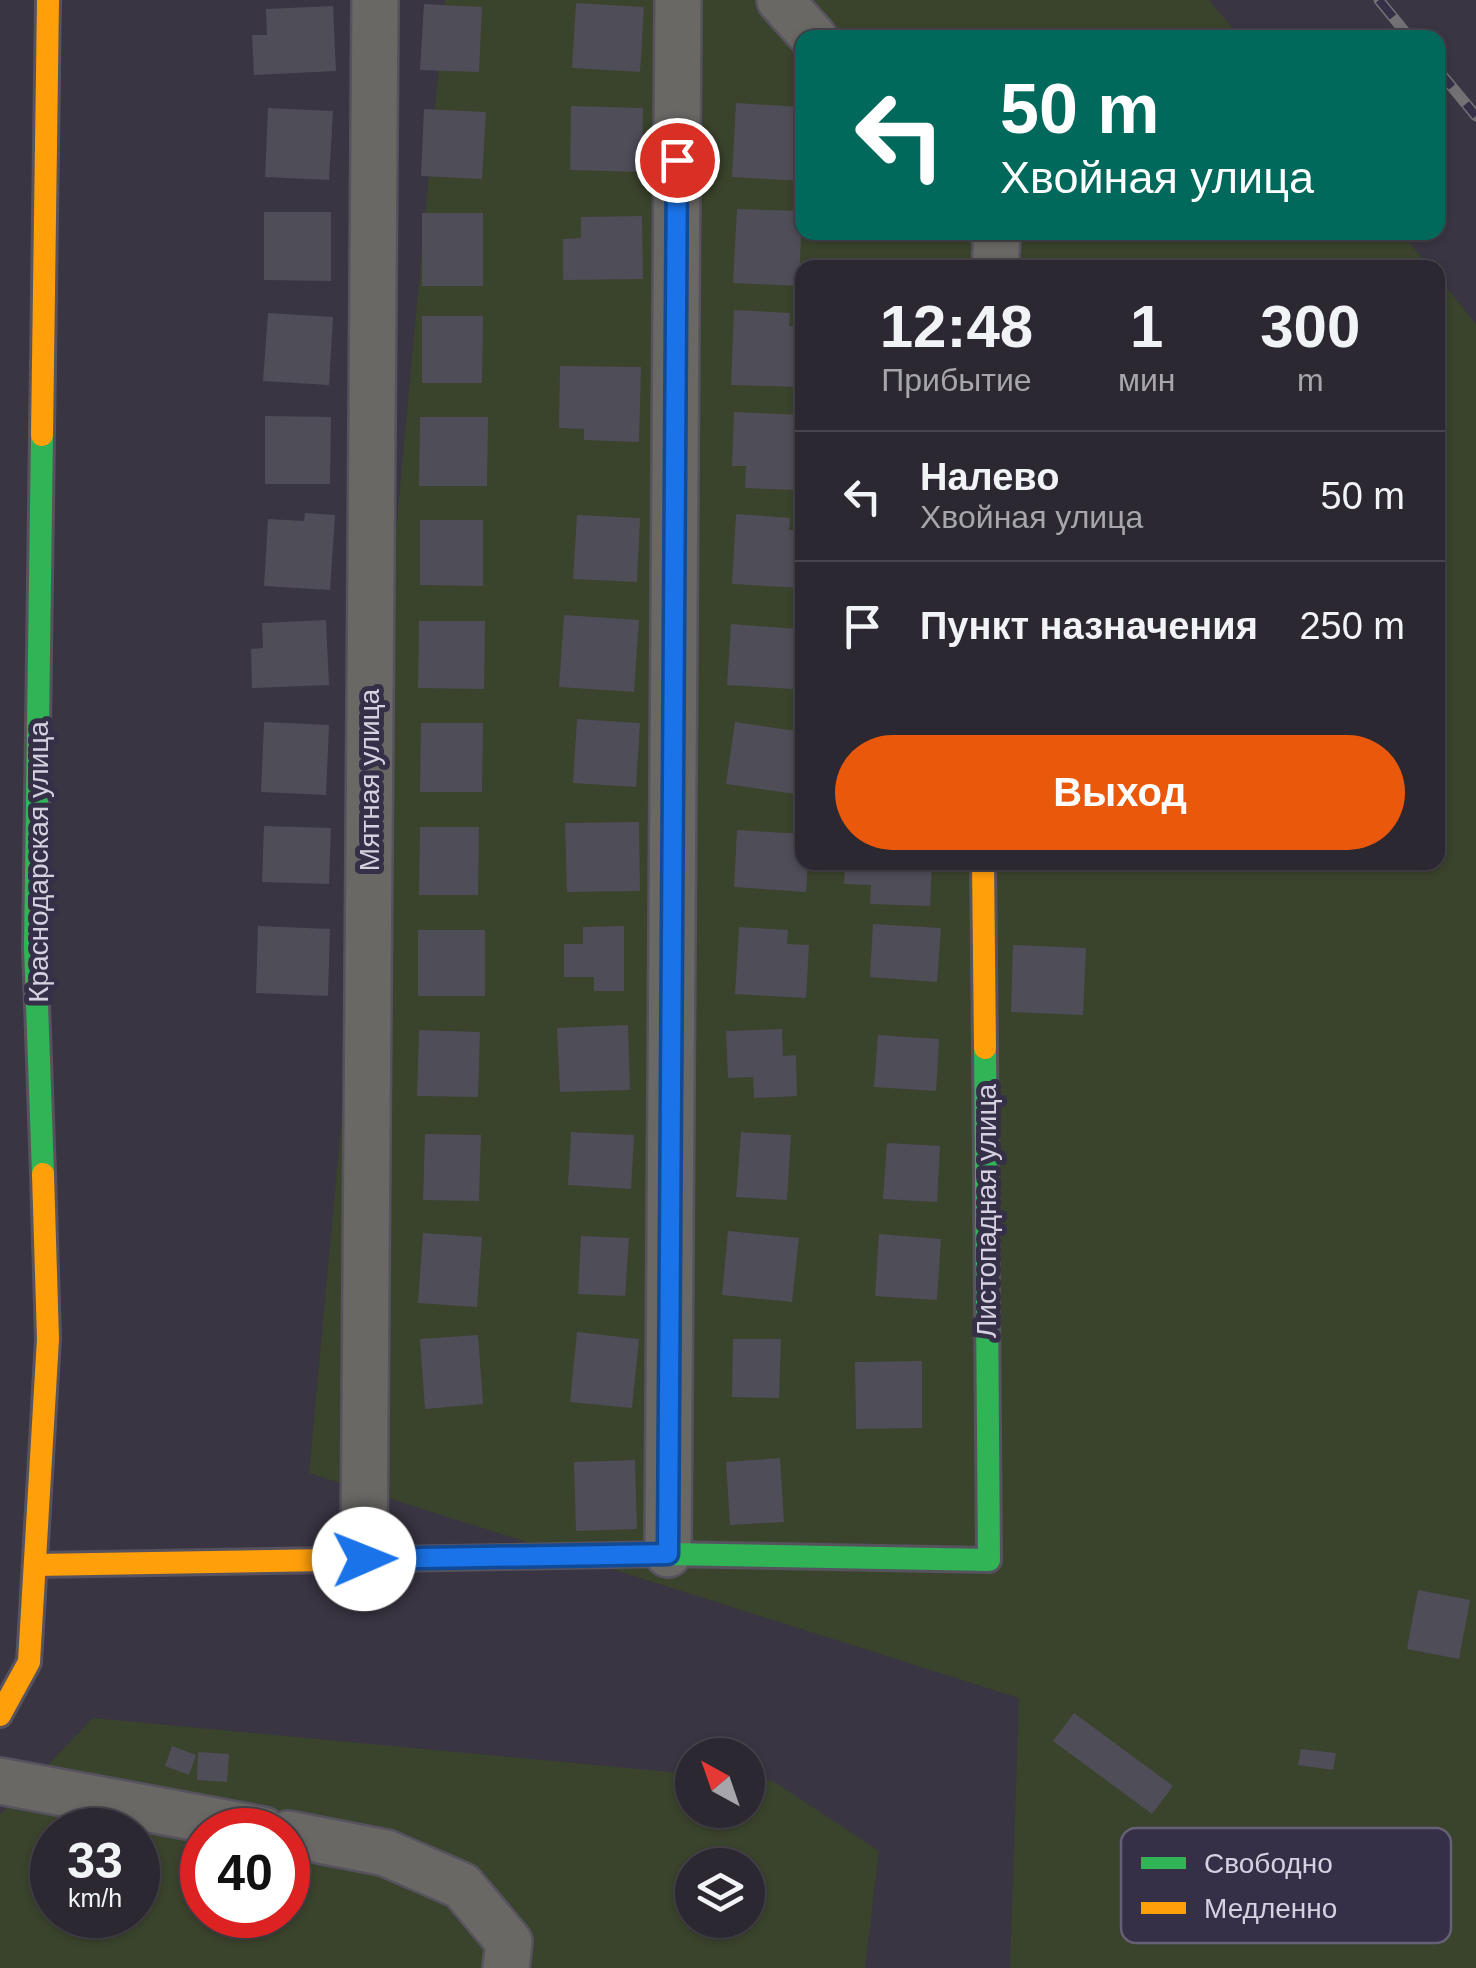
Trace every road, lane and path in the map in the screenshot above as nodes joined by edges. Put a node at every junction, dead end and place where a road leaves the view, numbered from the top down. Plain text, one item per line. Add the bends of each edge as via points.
1 (48, 0) edge
2 (375, 0) edge
3 (678, 0) edge
4 (780, 0) edge
5 (807, 30) edge
6 (983, 870) edge
7 (668, 1554) junction
8 (364, 1559) junction
9 (35, 1566) junction
10 (0, 1715) edge
11 (0, 1781) edge
12 (180, 1814) edge
13 (310, 1838) edge
14 (506, 1968) edge

1 - 9 street, Краснодарская улица via 36,947 48,1339
2 - 8 street, Мятная улица
3 - 7 street
4 - 5 street
6 - 7 street, Листопадная улица via 988,1560
7 - 8 street
8 - 9 street
9 - 10 street, Краснодарская улица via 29,1662
11 - 12 street
13 - 14 street via 386,1853 462,1886 509,1942

